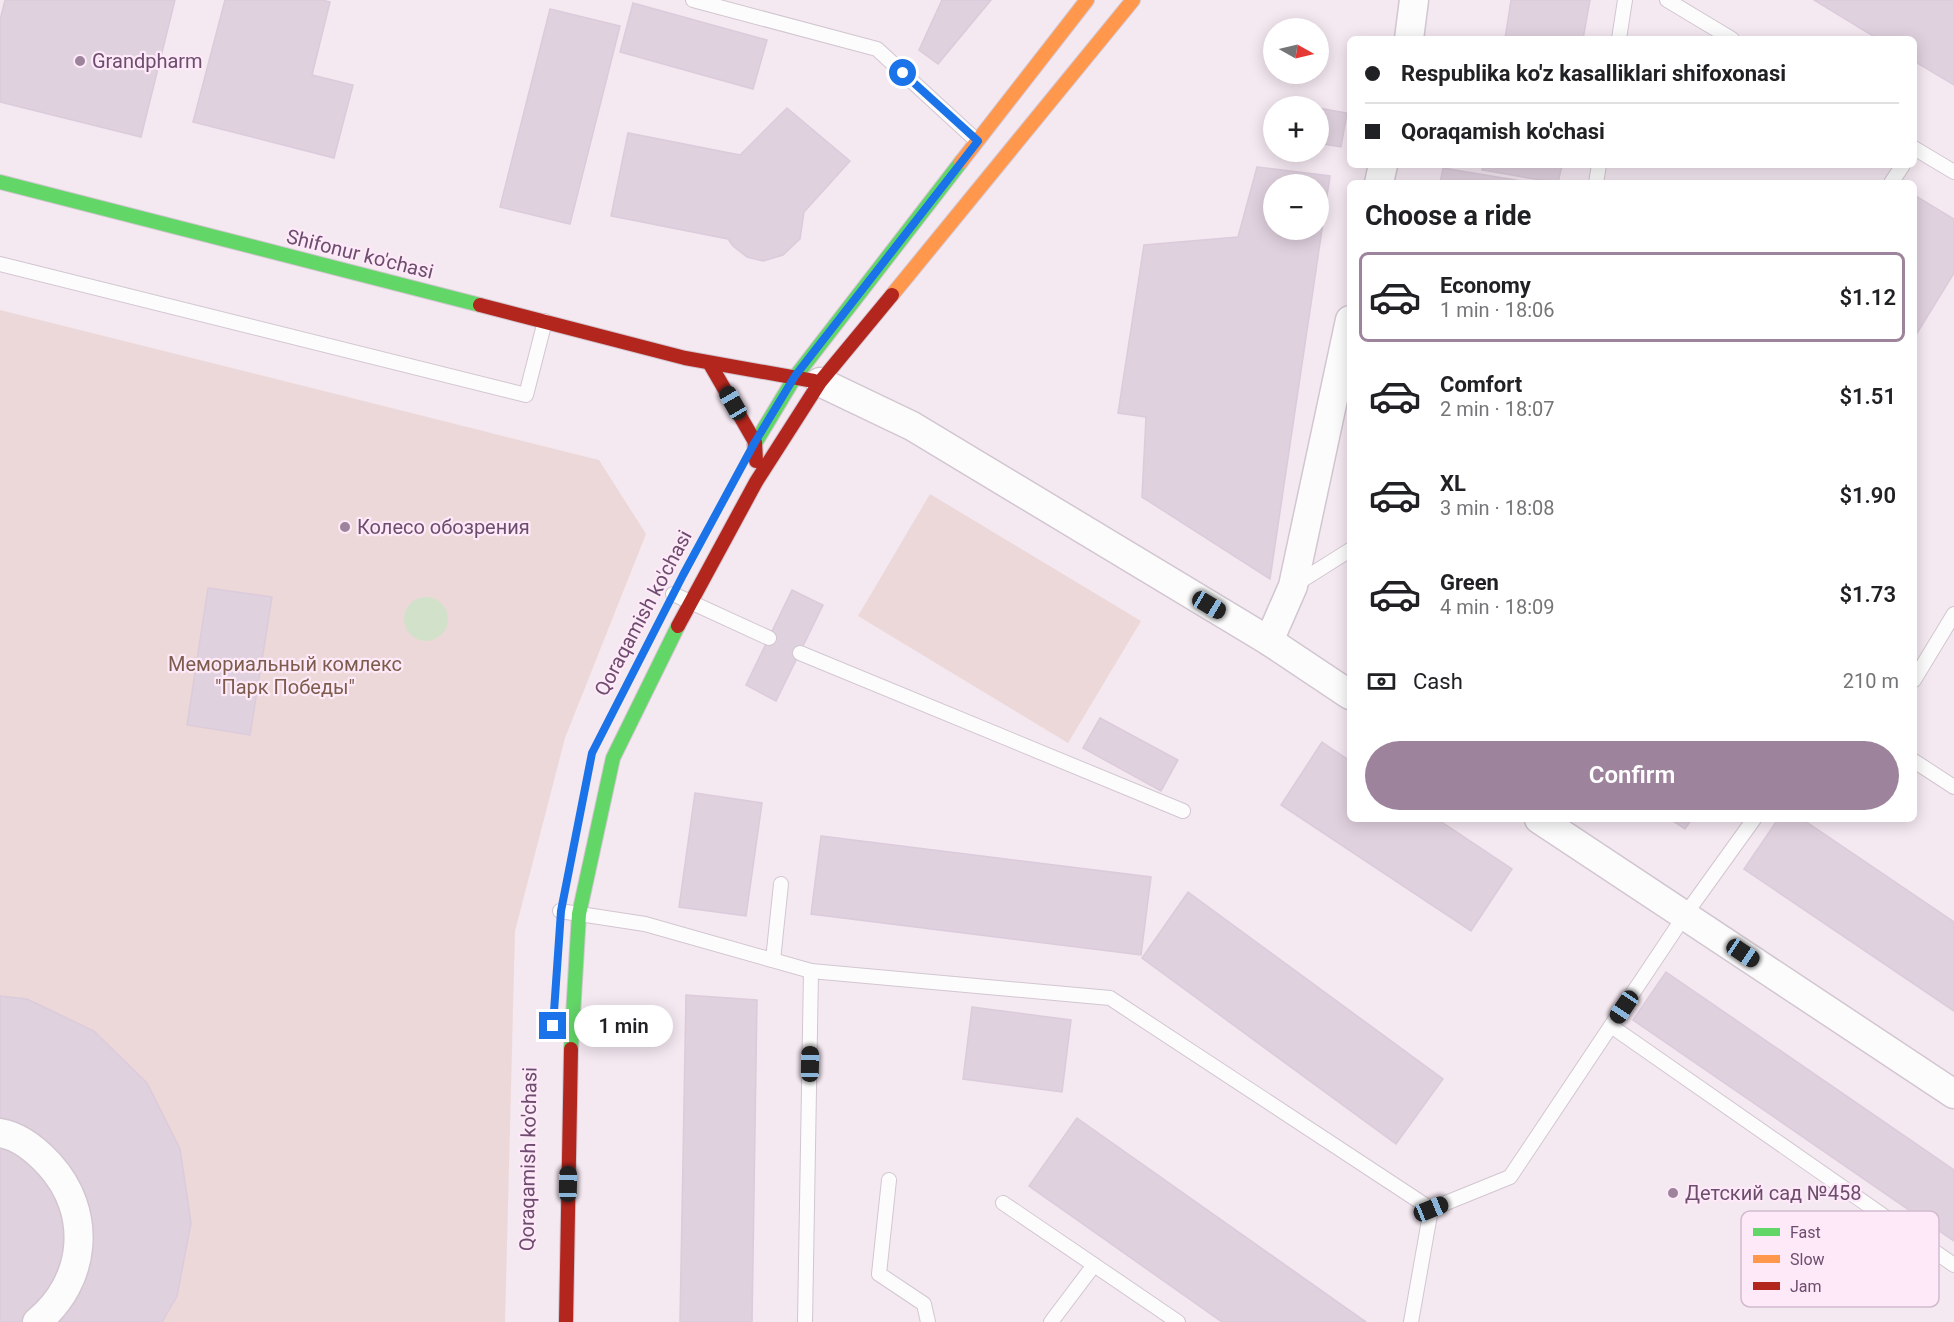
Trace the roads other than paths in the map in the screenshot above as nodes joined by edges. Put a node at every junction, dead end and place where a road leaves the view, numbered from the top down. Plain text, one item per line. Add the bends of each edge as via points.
1 (693, 0) edge
2 (1087, 0) edge
3 (1133, 0) edge
4 (1414, 0) edge
5 (1625, 0) edge
6 (1667, 0) edge
7 (1689, 5) edge
8 (1409, 36) edge
9 (1619, 36) edge
10 (1728, 36) edge
11 (978, 141) junction
12 (1917, 150) edge
13 (1954, 172) edge
14 (0, 182) edge
15 (0, 264) edge
16 (545, 321) junction
17 (1347, 334) edge
18 (710, 364) junction
19 (808, 379) junction
20 (755, 442) junction
21 (744, 462) dead end
22 (756, 482) junction
23 (1347, 552) edge
24 (1293, 586) junction
25 (673, 594) dead end
26 (690, 601) junction
27 (1954, 614) edge
28 (769, 638) dead end
29 (1269, 641) junction
30 (800, 653) dead end
31 (1917, 675) edge
32 (1347, 693) edge
33 (1917, 763) edge
34 (1954, 787) edge
35 (1183, 811) dead end
36 (1544, 822) edge
37 (1752, 822) edge
38 (781, 884) dead end
39 (561, 911) dead end
40 (579, 914) junction
41 (1685, 915) junction
42 (772, 960) junction
43 (812, 970) junction
44 (1611, 1026) junction
45 (1954, 1094) edge
46 (0, 1133) edge
47 (889, 1180) dead end
48 (1003, 1203) dead end
49 (1431, 1209) junction
50 (1877, 1211) edge
51 (1939, 1255) edge
52 (1094, 1265) junction
53 (1954, 1265) edge
54 (37, 1322) edge
55 (566, 1322) edge
56 (805, 1322) edge
57 (928, 1322) edge
58 (1051, 1322) edge
59 (1178, 1322) edge
60 (1411, 1322) edge

1 - 11 lane via 877,49
2 - 11 main road, Qoraqamish ko'chasi
3 - 19 main road, Qoraqamish ko'chasi
4 - 8 street
5 - 9 lane
6 - 7 lane
7 - 10 lane
11 - 19 main road, Qoraqamish ko'chasi
12 - 13 lane
14 - 16 main road, Shifonur ko'chasi
15 - 16 lane via 526,395
16 - 18 main road, Shifonur ko'chasi
17 - 24 street
18 - 19 main road, Shifonur ko'chasi
18 - 20 main road
19 - 20 main road, Qoraqamish ko'chasi
19 - 22 main road, Qoraqamish ko'chasi
19 - 29 street via 912,426
20 - 21 main road, Qoraqamish ko'chasi
20 - 22 main road
22 - 26 main road, Qoraqamish ko'chasi
23 - 24 lane
24 - 29 street
25 - 26 lane
26 - 28 lane
26 - 40 main road, Qoraqamish ko'chasi via 613,758
27 - 31 lane
29 - 32 street
30 - 35 lane
33 - 34 lane
36 - 41 street
37 - 41 lane
38 - 42 lane
39 - 40 lane
40 - 42 lane via 645,924
40 - 55 main road, Qoraqamish ko'chasi via 570,1069
41 - 44 lane
41 - 45 street
42 - 43 lane
43 - 49 lane via 1110,998
43 - 56 lane
44 - 49 lane via 1510,1177
44 - 50 lane
46 - 54 street via 38,1151 62,1178 76,1210 79,1246 71,1280 51,1311
47 - 57 lane via 879,1274 924,1304
48 - 52 lane
49 - 60 lane
51 - 53 lane
52 - 58 lane
52 - 59 lane

